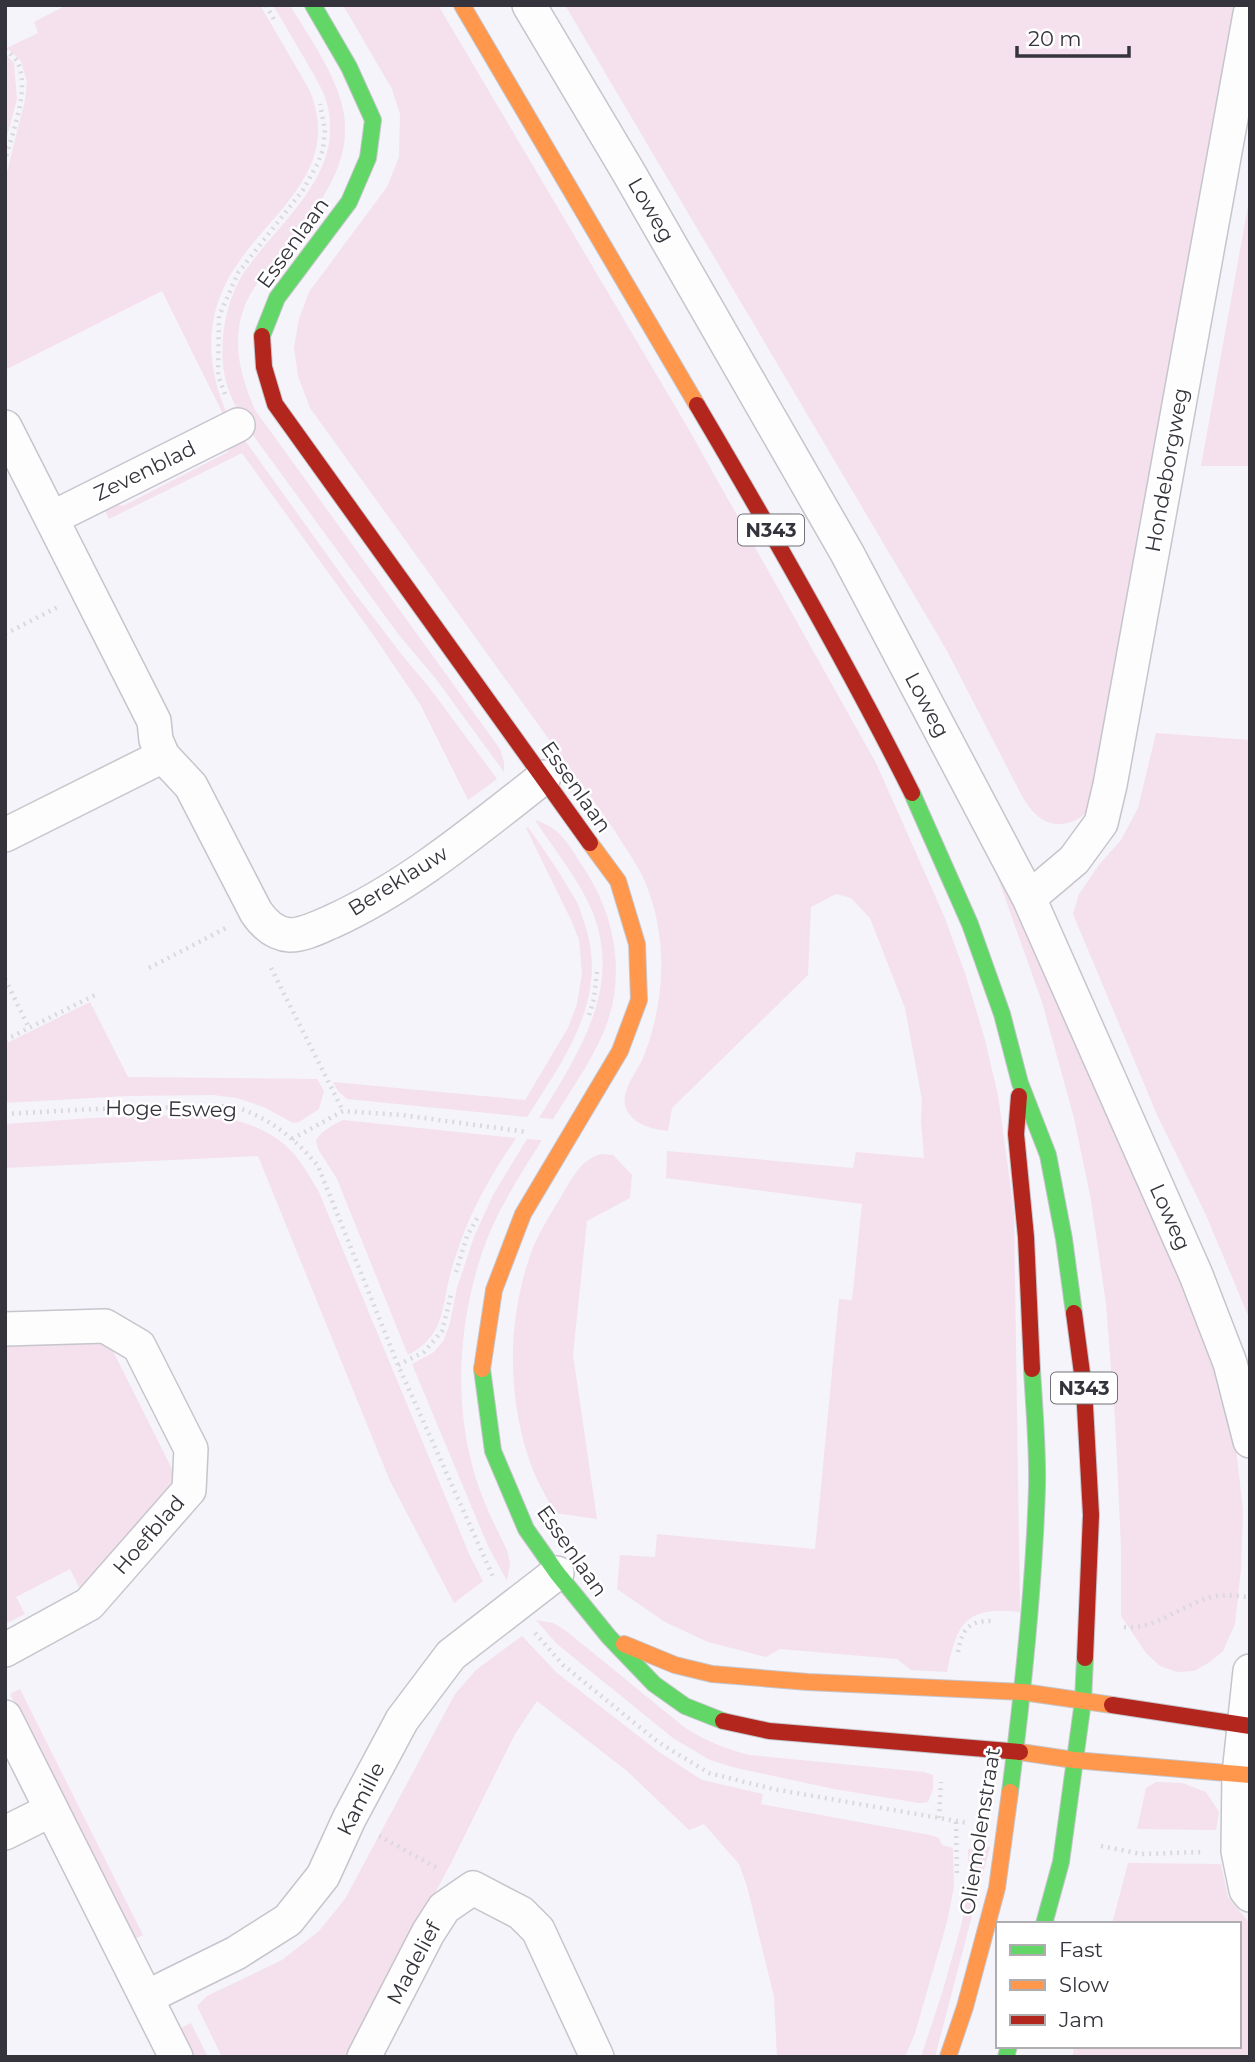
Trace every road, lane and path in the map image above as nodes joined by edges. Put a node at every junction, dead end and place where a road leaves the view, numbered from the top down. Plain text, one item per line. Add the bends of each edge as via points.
1 (266, 5) edge
2 (313, 5) edge
3 (462, 5) edge
4 (530, 5) edge
5 (1250, 13) edge
6 (280, 29) dead end
7 (5, 49) edge
8 (318, 99) dead end
9 (5, 161) edge
10 (238, 425) joint
11 (5, 427) edge
12 (52, 518) junction
13 (89, 591) junction
14 (5, 634) edge
15 (163, 756) junction
16 (544, 777) junction
17 (5, 835) edge
18 (1029, 898) junction
19 (266, 922) junction
20 (149, 968) dead end
21 (5, 979) edge
22 (95, 995) dead end
23 (29, 1028) junction
24 (5, 1040) edge
25 (1020, 1083) junction
26 (343, 1111) junction
27 (5, 1114) edge
28 (570, 1136) junction
29 (292, 1139) junction
30 (5, 1329) edge
31 (1250, 1441) edge
32 (557, 1573) junction
33 (511, 1607) junction
34 (609, 1637) junction
35 (5, 1650) edge
36 (1250, 1671) edge
37 (1023, 1692) junction
38 (1083, 1701) junction
39 (5, 1717) edge
40 (1247, 1726) edge
41 (1015, 1751) junction
42 (1074, 1760) junction
43 (1244, 1775) edge
44 (51, 1810) junction
45 (349, 1819) junction
46 (5, 1833) edge
47 (1064, 1838) junction
48 (1238, 1850) junction
49 (473, 1888) junction
50 (1250, 1895) edge
51 (1045, 1922) edge
52 (147, 1997) junction
53 (176, 2057) edge
54 (364, 2057) edge
55 (597, 2057) edge
56 (948, 2057) edge

1 - 6 path
2 - 16 main road, Essenlaan via 373,120 368,158 349,202 277,298 262,335 264,368 275,404
3 - 25 main road, N343 via 768,525 882,733 970,924 1002,1014
4 - 18 street, Loweg via 847,553
5 - 18 street, Hondeborgweg via 1101,823 1074,860
7 - 9 path via 16,59 23,77
8 - 10 path via 325,130 318,163 303,190 238,273 219,316 218,376
10 - 12 street, Zevenblad
11 - 12 street
12 - 13 street
13 - 14 path
13 - 15 street via 154,721
15 - 17 street
15 - 19 street via 191,786
16 - 19 street, Bereklauw via 413,877 364,907 291,935
16 - 28 main road, Essenlaan via 618,881 637,944 639,1000 620,1051
18 - 31 street, Loweg via 1196,1275 1230,1363
19 - 20 path
19 - 26 path via 271,970
21 - 23 path
22 - 23 path
23 - 24 path
25 - 37 main road, N343 via 1016,1135 1026,1237 1037,1484
25 - 38 main road, N343 via 1048,1155 1084,1388 1091,1515
26 - 28 path
26 - 29 path
27 - 29 path, Hoge Esweg via 231,1106 259,1115
28 - 32 main road, Essenlaan via 523,1213 494,1290 482,1365 493,1451 526,1529
29 - 33 path via 318,1166 398,1365
30 - 35 street, Hoefblad via 105,1326 139,1346 191,1449 189,1490 89,1604
32 - 33 street, Kamille
32 - 34 main road, Essenlaan
33 - 45 street, Kamille via 451,1655 402,1720
34 - 37 main road, Essenlaan via 675,1665 712,1674
34 - 41 main road, Essenlaan via 654,1684 685,1706 723,1721 769,1731
36 - 40 street
37 - 38 main road, Essenlaan
37 - 41 main road, Oliemolenstraat / N343
38 - 40 main road, Essenlaan
38 - 42 main road, N343
39 - 44 street
40 - 43 street
41 - 42 main road, Essenlaan
41 - 56 main road, Oliemolenstraat / N343 via 997,1888
42 - 43 main road, Essenlaan
42 - 47 main road, N343
43 - 48 street
44 - 46 street
44 - 52 street
45 - 49 path
45 - 52 street, Kamille via 323,1876 288,1920 236,1953
47 - 48 path via 1141,1854
47 - 51 main road, N343
48 - 50 street
49 - 54 street, Madelief via 444,1908
49 - 55 street via 521,1913 537,1930
52 - 53 street

